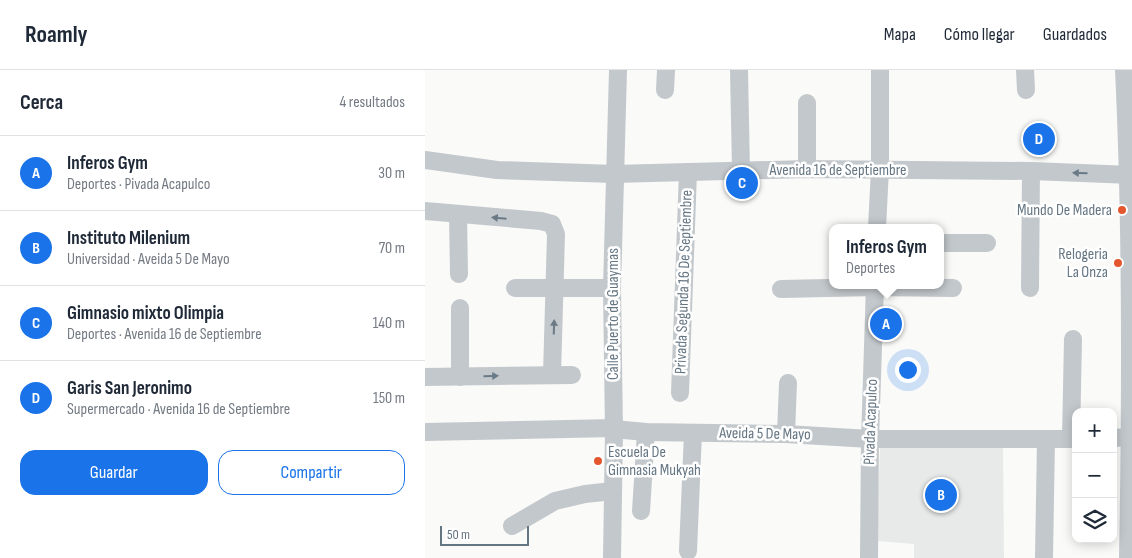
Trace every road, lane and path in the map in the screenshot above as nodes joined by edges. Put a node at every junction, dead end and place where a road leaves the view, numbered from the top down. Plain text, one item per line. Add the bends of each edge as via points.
1 (618, 70) edge
2 (666, 70) edge
3 (739, 70) edge
4 (880, 70) edge
5 (1025, 70) edge
6 (1124, 70) edge
7 (665, 90) dead end
8 (1026, 90) dead end
9 (807, 103) dead end
10 (425, 160) edge
11 (807, 169) junction
12 (881, 169) junction
13 (741, 170) junction
14 (1031, 171) junction
15 (688, 172) junction
16 (615, 174) junction
17 (1130, 175) edge
18 (425, 211) edge
19 (458, 214) junction
20 (877, 224) edge
21 (944, 243) edge
22 (987, 243) dead end
23 (459, 274) dead end
24 (829, 287) edge
25 (515, 288) dead end
26 (555, 288) junction
27 (612, 288) junction
28 (944, 288) edge
29 (953, 288) dead end
30 (1030, 288) dead end
31 (781, 289) dead end
32 (875, 289) edge
33 (460, 308) dead end
34 (1073, 339) dead end
35 (552, 375) junction
36 (572, 375) dead end
37 (425, 377) edge
38 (460, 377) junction
39 (788, 383) dead end
40 (680, 393) dead end
41 (1073, 408) edge
42 (614, 428) junction
43 (425, 432) edge
44 (646, 432) junction
45 (693, 433) junction
46 (786, 434) junction
47 (1125, 437) edge
48 (870, 439) junction
49 (1046, 439) junction
50 (1072, 439) edge
51 (613, 491) junction
52 (641, 512) dead end
53 (512, 526) dead end
54 (688, 550) dead end
55 (612, 558) edge
56 (869, 558) edge
57 (1044, 558) edge
58 (1128, 558) edge

1 - 16 street, Calle Puerto de Guaymas
2 - 7 street
3 - 13 street
4 - 12 street
5 - 8 street
6 - 17 street
9 - 11 street
10 - 16 street, Avenida 16 de Septiembre via 497,170
11 - 12 street, Avenida 16 de Septiembre
11 - 13 street, Avenida 16 de Septiembre
12 - 14 street, Avenida 16 de Septiembre
12 - 20 street
13 - 15 street, Avenida 16 de Septiembre
17 -> 14 street, Avenida 16 de Septiembre
14 - 30 street
15 - 16 street, Avenida 16 de Septiembre
15 - 40 street, Privada Segunda 16 De Septiembre
16 - 27 street, Calle Puerto de Guaymas
17 - 47 street
18 - 19 street
19 - 23 street
26 -> 19 street via 556,234 553,224
21 - 22 street
24 - 31 street
25 - 26 street
26 - 27 street
35 -> 26 street
27 - 42 street, Calle Puerto de Guaymas
28 - 29 street
32 - 48 street, Pivada Acapulco
33 - 38 street
34 - 41 street
35 - 36 street
38 -> 35 street
37 - 38 street
39 - 46 street
42 - 43 street, Aveida 5 De Mayo
42 - 44 street, Aveida 5 De Mayo
42 - 51 street, Calle Puerto de Guaymas
44 - 45 street, Aveida 5 De Mayo
44 - 52 street
45 - 46 street, Aveida 5 De Mayo
45 - 54 street
46 - 48 street, Aveida 5 De Mayo
47 - 58 street
48 - 49 street, Aveida 5 De Mayo
48 - 56 street, Pivada Acapulco
49 - 50 street, Aveida 5 De Mayo
49 - 57 street
51 - 53 street via 555,501
51 - 55 street, Calle Puerto de Guaymas

